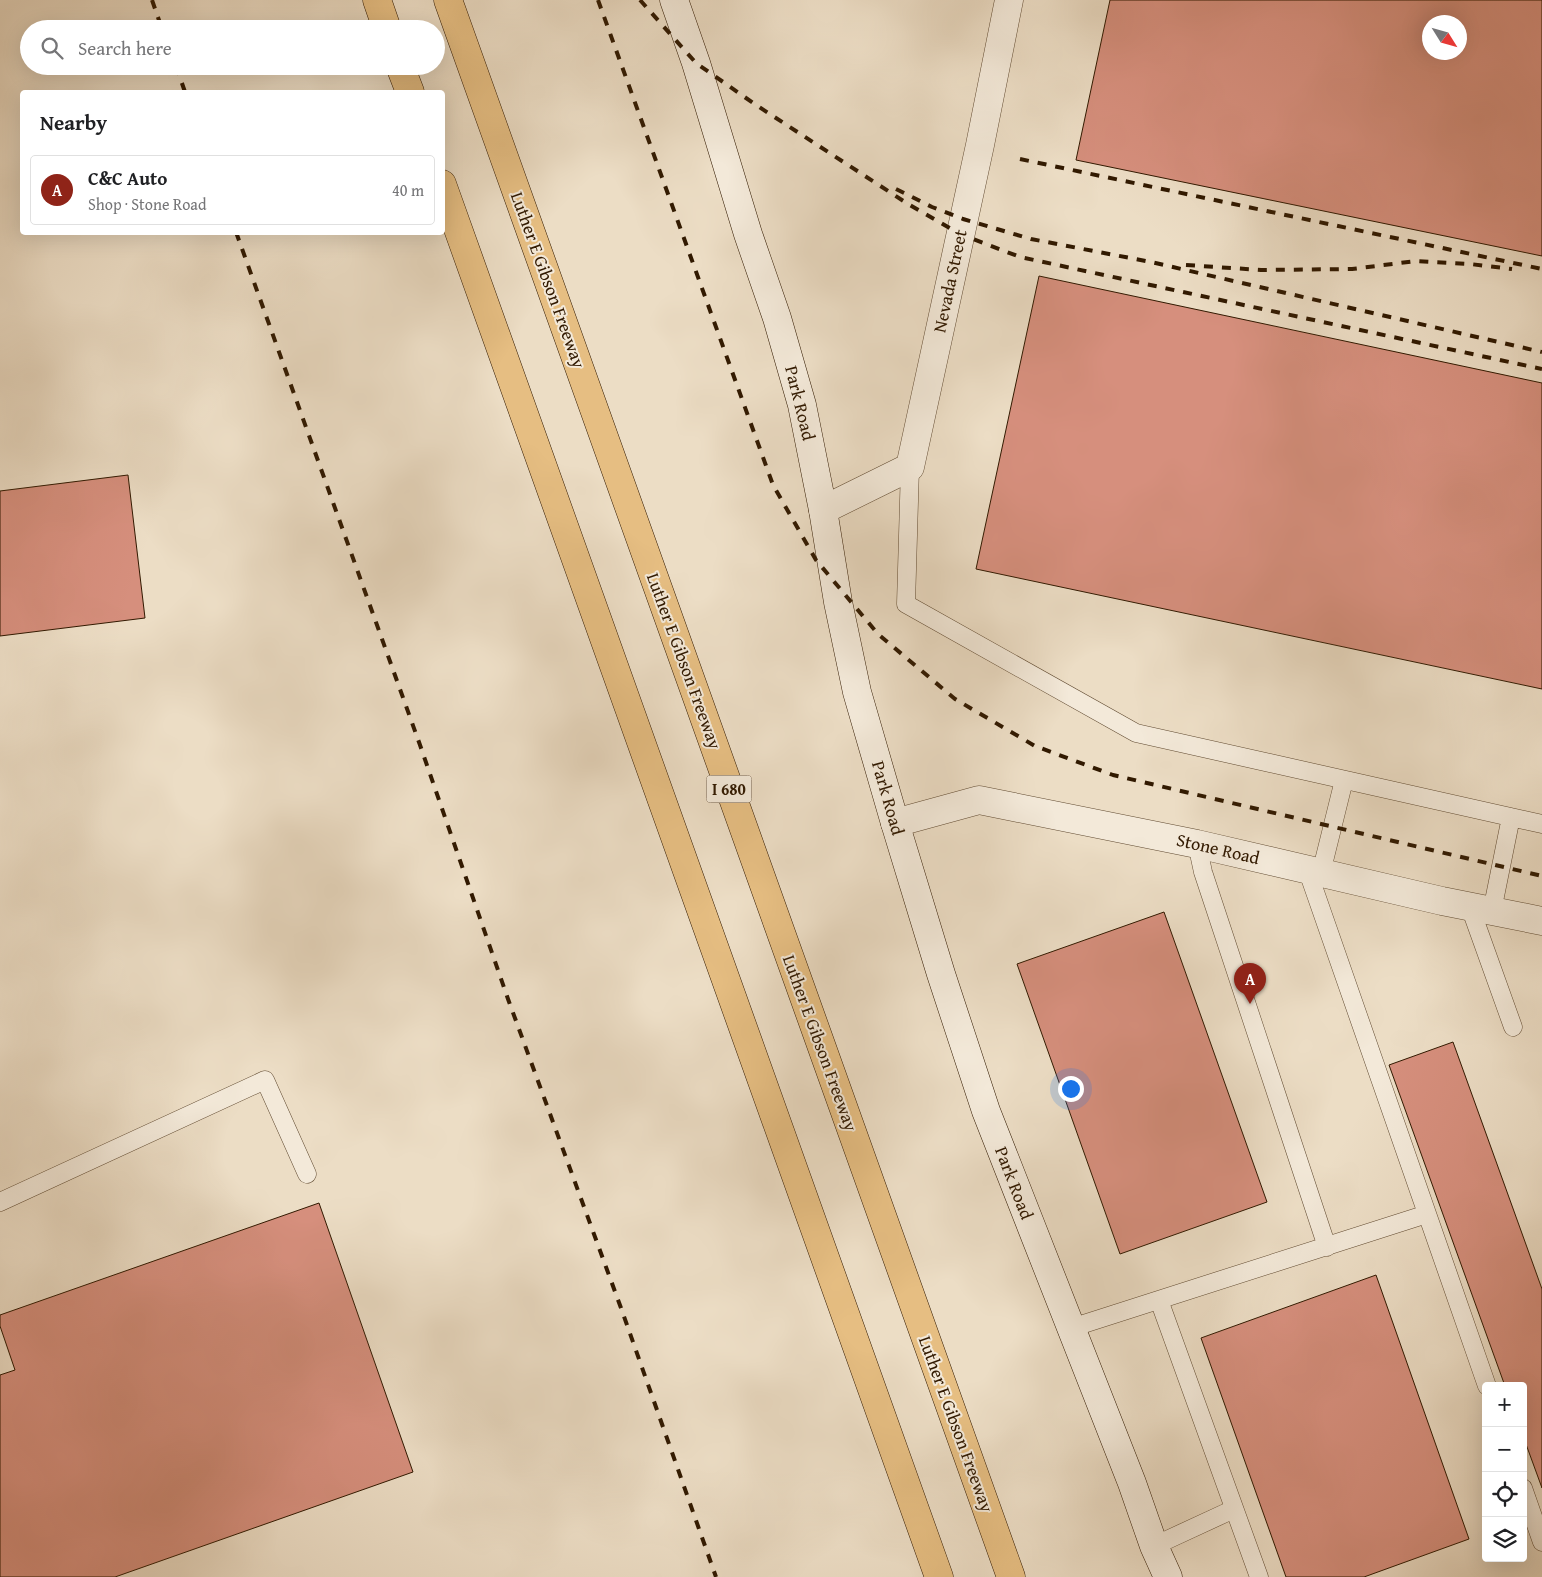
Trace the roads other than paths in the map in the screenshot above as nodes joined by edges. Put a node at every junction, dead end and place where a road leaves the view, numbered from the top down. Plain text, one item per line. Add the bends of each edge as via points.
1 (377, 0) edge
2 (448, 0) edge
3 (674, 0) edge
4 (1009, 0) edge
5 (384, 20) edge
6 (403, 75) edge
7 (409, 90) edge
8 (445, 192) edge
9 (910, 467) junction
10 (823, 510) junction
11 (1344, 780) junction
12 (1511, 817) junction
13 (895, 823) junction
14 (1542, 824) edge
15 (1197, 844) junction
16 (1314, 871) junction
17 (1481, 909) junction
18 (1542, 921) edge
19 (1513, 1026) dead end
20 (307, 1174) dead end
21 (0, 1202) edge
22 (1427, 1214) junction
23 (1327, 1247) junction
24 (1159, 1300) junction
25 (1071, 1328) junction
26 (1486, 1382) edge
27 (1527, 1499) edge
28 (1234, 1509) junction
29 (1542, 1542) edge
30 (1154, 1546) junction
31 (938, 1577) edge
32 (1011, 1577) edge
33 (1168, 1577) edge
34 (1260, 1577) edge

1 - 5 highway
2 - 32 highway, Luther E Gibson Freeway / I 680
3 - 10 street, Park Road via 780,326 802,405
4 - 9 street, Nevada Street
6 - 7 highway
8 - 31 highway
9 - 10 street
9 - 11 lane via 906,604 1136,733
10 - 13 street, Park Road via 857,692
11 - 12 lane
11 - 16 lane
12 - 14 lane
12 - 17 lane
13 - 15 street, Stone Road via 980,800
13 - 25 street, Park Road via 986,1111
15 - 16 street, Stone Road
15 - 23 lane via 1203,872
16 - 17 street, Stone Road
16 - 22 lane
17 - 18 street, Stone Road
17 - 19 lane
20 - 21 lane via 265,1080
22 - 23 lane
22 - 26 lane
23 - 24 lane
24 - 25 lane
24 - 28 lane
25 - 30 street, Park Road
27 - 29 lane
28 - 30 lane
28 - 34 lane
30 - 33 street, Park Road

